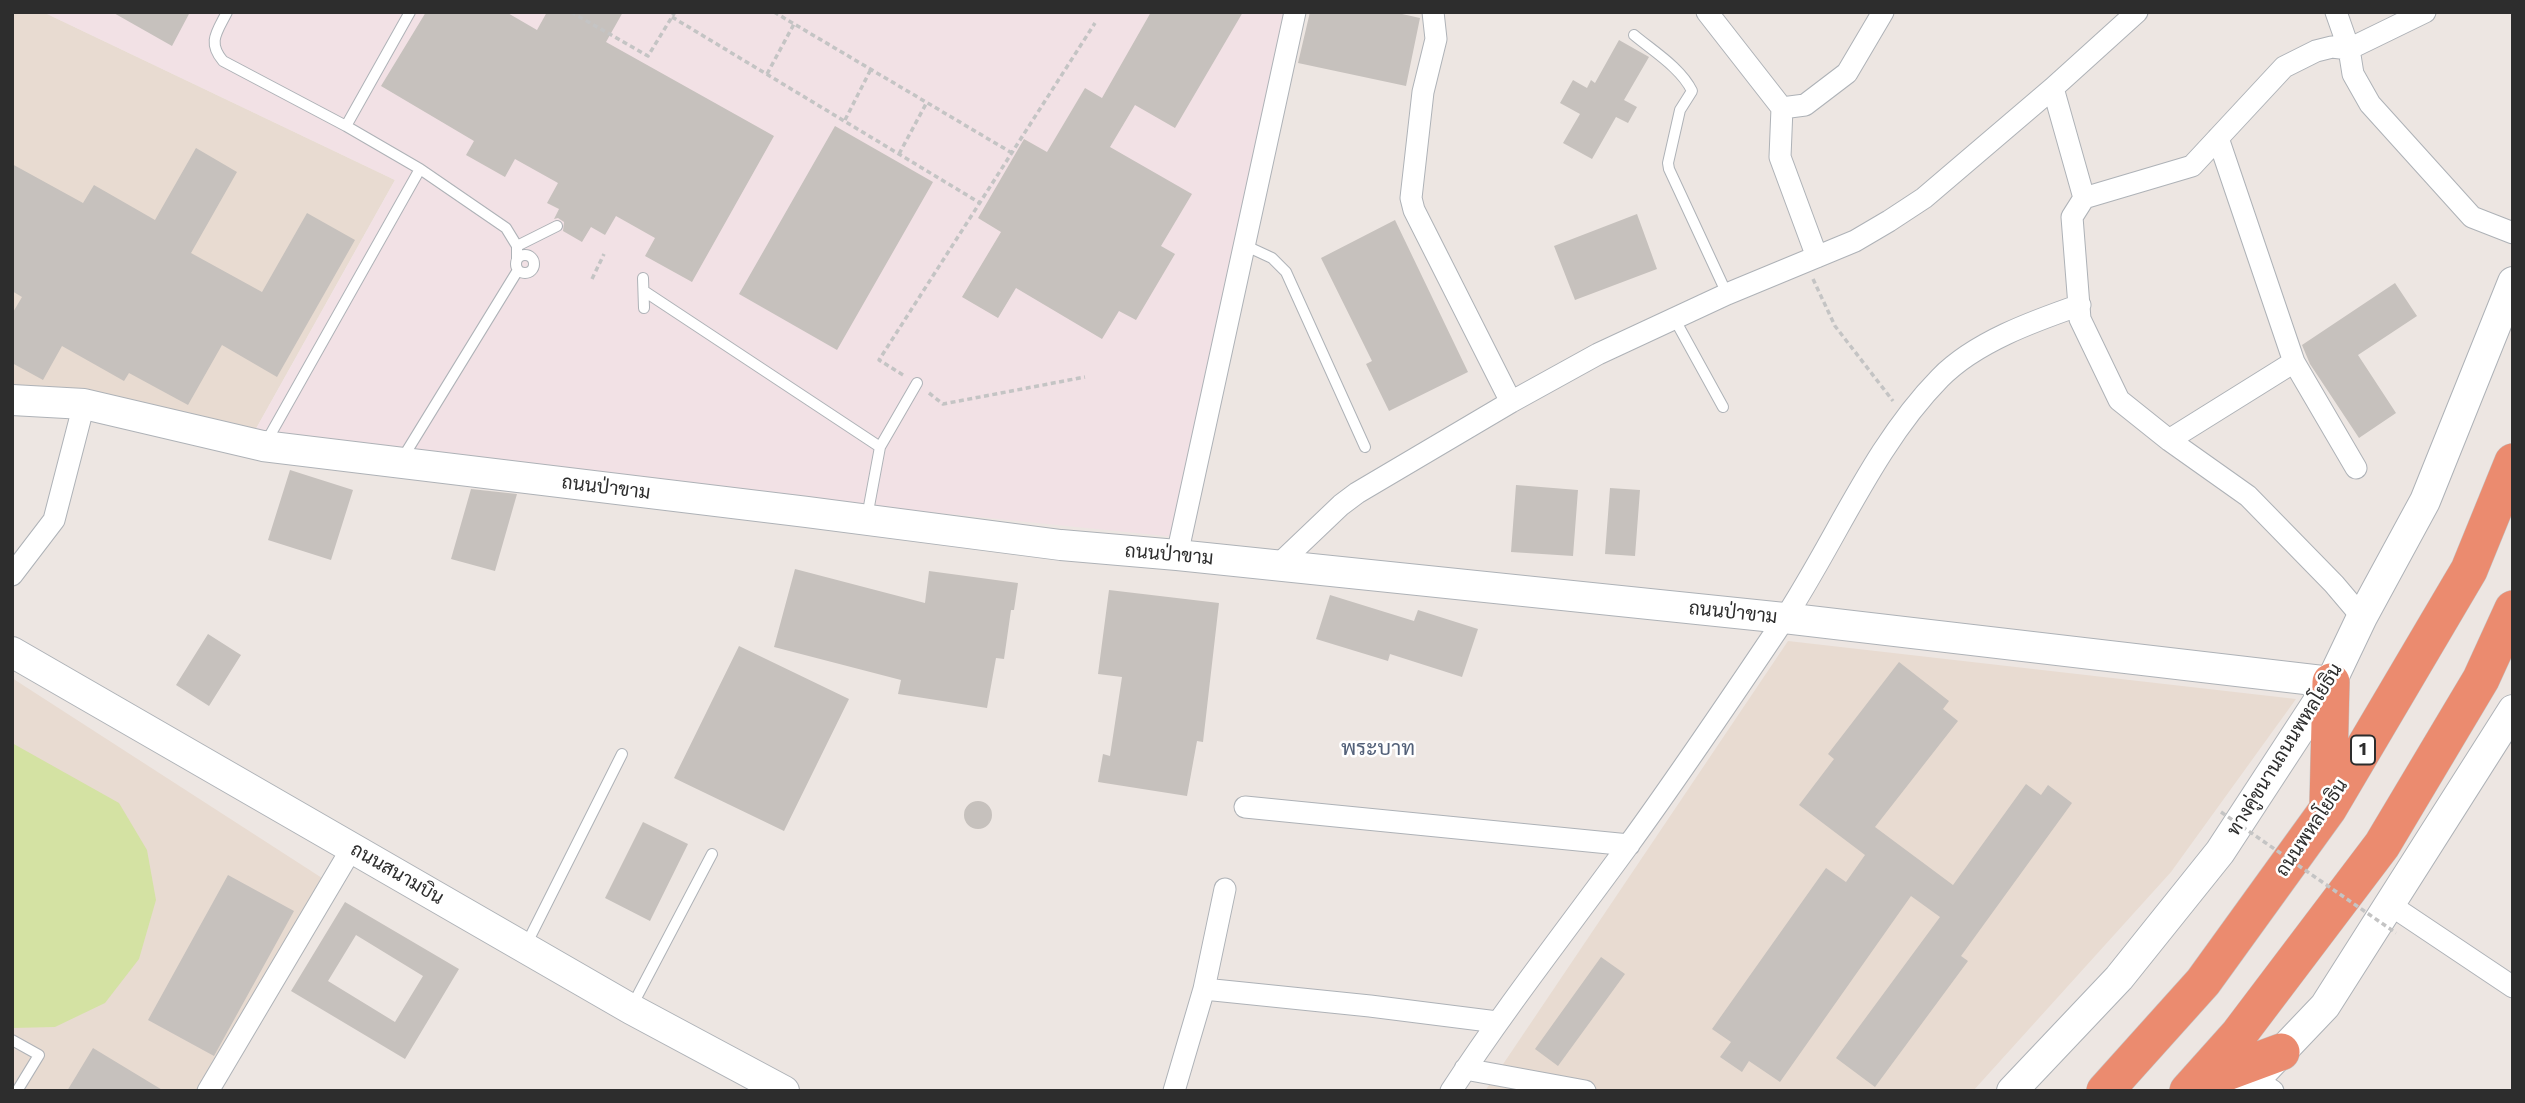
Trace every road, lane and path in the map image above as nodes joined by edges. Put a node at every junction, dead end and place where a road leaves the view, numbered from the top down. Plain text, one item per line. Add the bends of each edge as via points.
1 (227, 12) edge
2 (410, 12) edge
3 (571, 12) edge
4 (774, 12) edge
5 (1295, 12) edge
6 (1433, 12) edge
7 (1707, 12) edge
8 (1882, 12) edge
9 (2137, 12) edge
10 (2336, 12) edge
11 (2425, 12) edge
12 (673, 15) edge
13 (1095, 23) dead end
14 (794, 24) junction
15 (1634, 36) dead end
16 (2348, 49) junction
17 (871, 69) junction
18 (767, 74) junction
19 (2053, 88) junction
20 (927, 102) junction
21 (1782, 108) junction
22 (844, 121) junction
23 (346, 126) junction
24 (2218, 138) junction
25 (1012, 153) junction
26 (899, 154) junction
27 (420, 169) junction
28 (2084, 198) junction
29 (980, 203) junction
30 (556, 226) dead end
31 (2513, 233) edge
32 (1244, 245) junction
33 (517, 246) junction
34 (604, 254) dead end
35 (1811, 259) junction
36 (643, 278) dead end
37 (592, 279) dead end
38 (2513, 282) edge
39 (644, 291) junction
40 (1727, 294) junction
41 (2080, 305) junction
42 (645, 308) dead end
43 (1674, 318) junction
44 (2294, 362) junction
45 (1084, 377) dead end
46 (917, 383) junction
47 (12, 400) edge
48 (1511, 402) junction
49 (84, 404) junction
50 (1723, 407) dead end
51 (1905, 417) junction
52 (2169, 440) junction
53 (263, 446) junction
54 (880, 447) junction
55 (1365, 447) dead end
56 (2513, 462) edge
57 (399, 464) junction
58 (2356, 468) dead end
59 (867, 520) junction
60 (1177, 555) junction
61 (1278, 565) junction
62 (12, 575) edge
63 (2513, 609) edge
64 (2362, 617) junction
65 (1784, 618) junction
66 (12, 652) edge
67 (2331, 682) junction
68 (2513, 710) edge
69 (622, 754) dead end
70 (1245, 807) dead end
71 (2328, 809) junction
72 (2221, 812) dead end
73 (1629, 845) junction
74 (352, 848) junction
75 (712, 854) dead end
76 (1225, 889) dead end
77 (2389, 904) junction
78 (2396, 933) dead end
79 (524, 948) junction
80 (2513, 987) edge
81 (1204, 989) junction
82 (631, 1009) junction
83 (1497, 1022) junction
84 (12, 1040) edge
85 (2281, 1052) junction
86 (1465, 1069) junction
87 (2257, 1087) edge
88 (2191, 1088) edge
89 (18, 1091) edge
90 (208, 1091) edge
91 (784, 1091) edge
92 (1174, 1091) edge
93 (1451, 1091) edge
94 (1586, 1091) edge
95 (2012, 1091) edge
96 (2105, 1091) edge

1 - 23 lane via 214,40 215,52 223,61
2 - 23 lane
3 - 12 path via 648,56
4 - 14 path
5 - 32 street
6 - 48 street via 1436,39 1423,92 1411,198
7 - 21 street
8 - 21 street via 1847,73 1805,105
9 - 19 street
10 - 16 street
11 - 16 street
12 - 18 path
13 - 25 path
14 - 17 path
14 - 18 path
15 - 40 lane via 1692,91 1680,110 1669,169
16 - 24 street via 2324,49 2284,67
16 - 31 street via 2353,74 2370,104 2472,217
17 - 20 path
17 - 22 path
18 - 22 path
19 - 28 street
19 - 35 street via 1923,198 1855,241
20 - 25 path
20 - 26 path
21 - 35 street via 1780,156
22 - 26 path
23 - 27 lane
24 - 28 street via 2192,166
24 - 44 street
25 - 29 path
26 - 29 path
27 - 33 lane via 506,229
27 - 53 lane
28 - 41 street via 2072,217
29 - 46 path via 879,360
30 - 33 lane
32 - 55 lane via 1272,258 1286,272
32 - 60 street
33 - 57 lane via 517,265
34 - 37 path
35 - 40 street
35 - 51 path via 1835,326
36 - 39 lane
38 - 64 street, ทางคู่ขนานถนนพหลโยธิน via 2425,501
39 - 42 lane
39 - 54 lane
40 - 43 street
41 - 51 street via 2017,327 1955,364
41 - 52 street via 2080,319 2119,400
43 - 48 street
43 - 50 lane
44 - 52 street
44 - 58 street
45 - 46 path via 943,404
46 - 54 lane
47 - 49 street, ถนนป่าขาม
48 - 61 street via 1341,505
49 - 53 street, ถนนป่าขาม
49 - 62 street via 54,520
51 - 65 street
52 - 64 street via 2248,496
53 - 57 street, ถนนป่าขาม
54 - 59 lane
56 - 71 highway, ถนนพหลโยธิน / 1 via 2469,570
57 - 59 street, ถนนป่าขาม
59 - 60 street, ถนนป่าขาม
60 - 61 street, ถนนป่าขาม
61 - 65 street, ถนนป่าขาม
63 - 88 highway via 2481,679 2382,845 2239,1034
64 - 67 street, ทางคู่ขนานถนนพหลโยธิน
65 - 67 street, ถนนป่าขาม
65 - 73 street
66 - 74 street, ถนนสนามบิน
67 - 71 highway
67 - 95 street, ทางคู่ขนานถนนพหลโยธิน via 2220,852 2119,978
68 - 77 street
69 - 79 lane
70 - 73 street
71 - 96 highway, ถนนพหลโยธิน / 1 via 2203,982
72 - 78 path, bridge
73 - 83 street
74 - 79 street, ถนนสนามบิน
74 - 90 street
75 - 82 lane
76 - 81 street
77 - 80 street
77 - 85 street via 2325,1006
79 - 82 street, ถนนสนามบิน
81 - 83 street
81 - 92 street
82 - 91 street, ถนนสนามบิน
83 - 86 street
84 - 89 lane via 39,1055
85 - 87 street
85 - 88 highway
86 - 93 street
86 - 94 street

